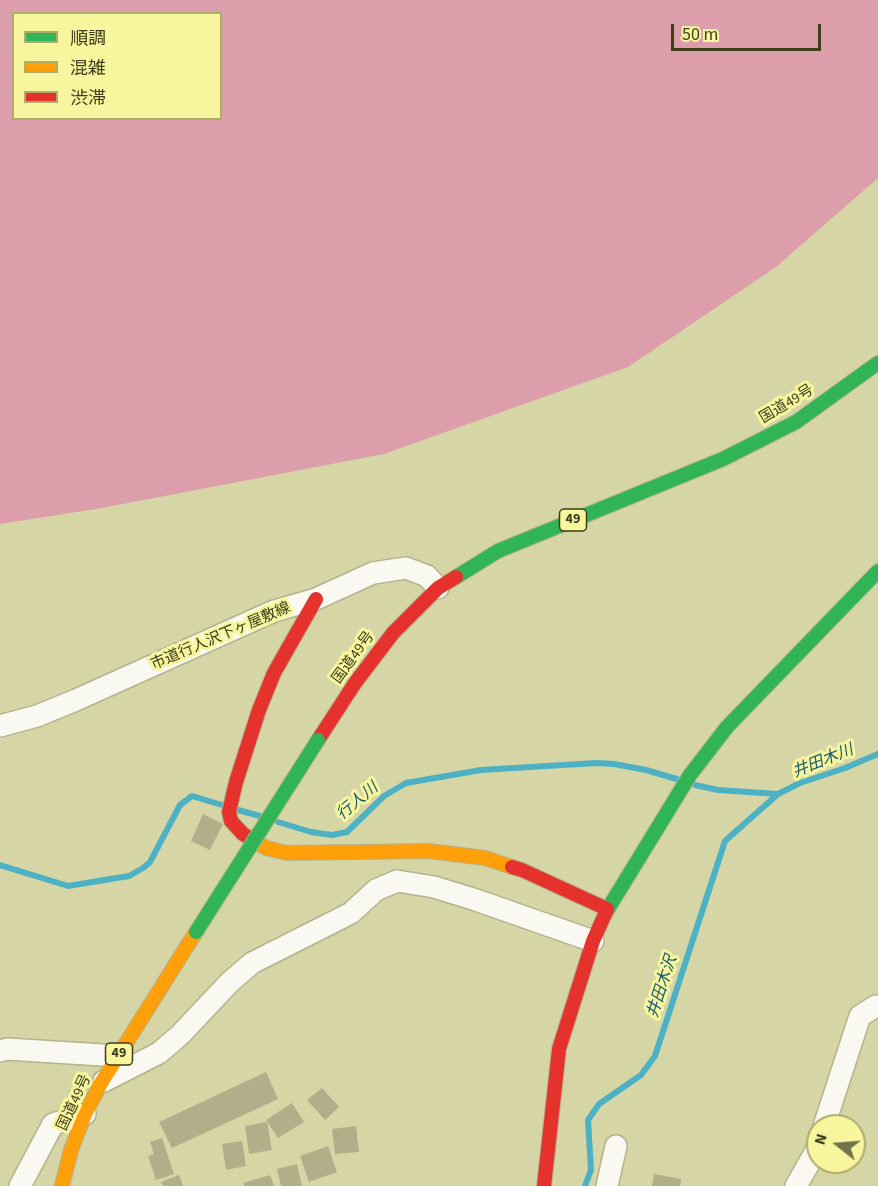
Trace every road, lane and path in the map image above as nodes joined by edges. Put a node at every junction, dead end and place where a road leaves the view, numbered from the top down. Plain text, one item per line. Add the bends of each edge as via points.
1 (878, 363) edge
2 (878, 572) edge
3 (438, 588) junction
4 (316, 599) junction
5 (0, 726) edge
6 (607, 909) junction
7 (593, 940) junction
8 (878, 1007) edge
9 (0, 1052) edge
10 (118, 1056) junction
11 (101, 1083) junction
12 (85, 1114) junction
13 (828, 1114) edge
14 (616, 1146) dead end
15 (806, 1168) edge
16 (20, 1186) edge
17 (62, 1186) edge
18 (544, 1186) edge
19 (607, 1186) edge
20 (796, 1186) edge

1 - 3 main road, 国道49号 / 49 via 796,422 723,459 498,551
2 - 6 main road via 727,727 690,775
3 - 4 street, 市道行人沢下ヶ屋敷線 via 427,576 406,568 372,573
3 - 10 main road, 国道49号 / 49, bridge via 393,633 355,683
4 - 5 street, 市道行人沢下ヶ屋敷線 via 274,611 46,712
4 - 6 main road via 274,673 236,782 229,812 231,821 243,834 266,848 287,853 429,851 485,858 522,870
6 - 7 main road
7 - 11 street via 444,890 397,881 376,890 351,913 252,963 159,1053
7 - 18 main road via 560,1049
8 - 13 street via 860,1016
9 - 10 street via 7,1049
10 - 11 main road, 国道49号 / 49
11 - 12 main road, 国道49号 / 49
12 - 16 street via 53,1124
12 - 17 main road, 国道49号 / 49
14 - 19 street
15 - 20 street

